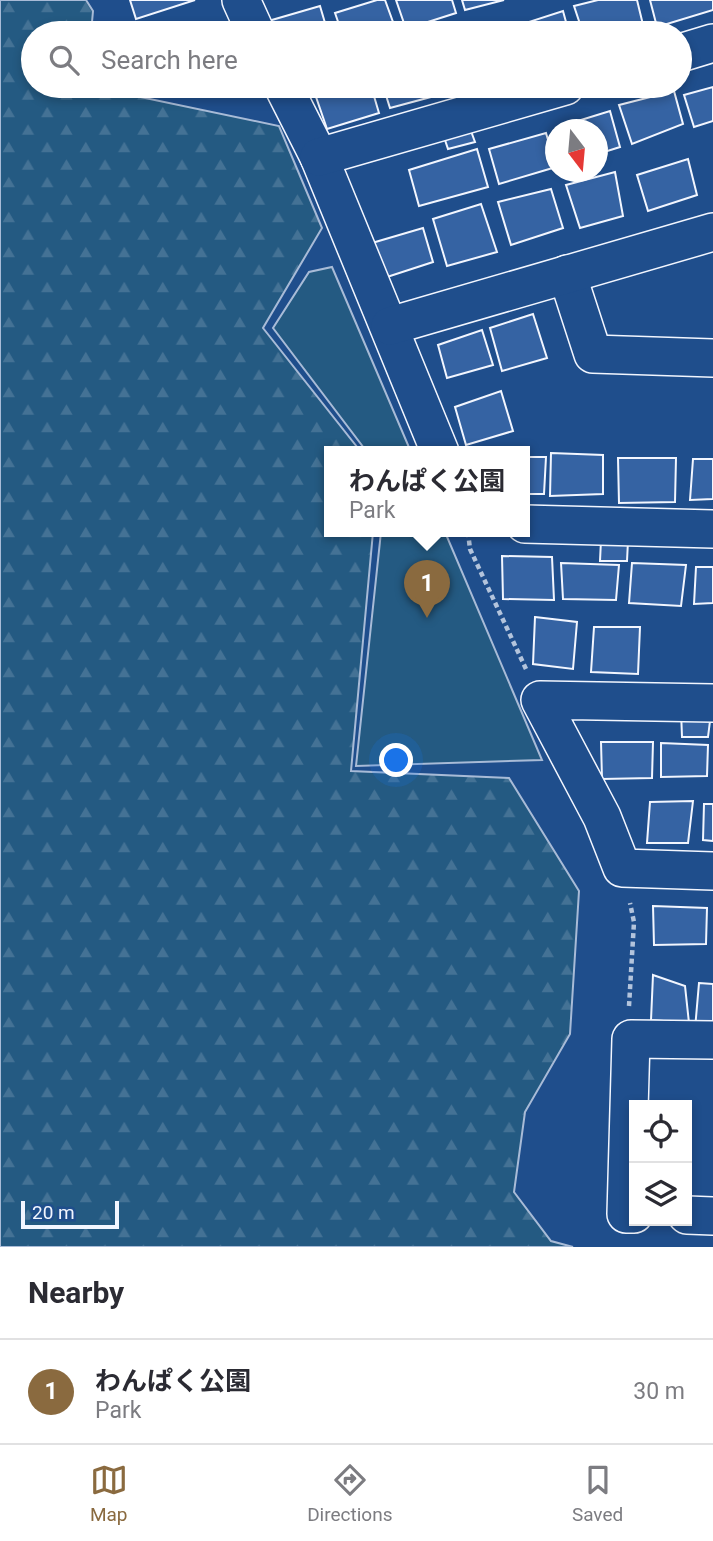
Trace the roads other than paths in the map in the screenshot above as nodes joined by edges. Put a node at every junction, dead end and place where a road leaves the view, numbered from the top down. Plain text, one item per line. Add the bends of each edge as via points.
1 (241, 0) edge
2 (250, 21) edge
3 (713, 43) edge
4 (692, 49) edge
5 (289, 98) edge
6 (523, 98) edge
7 (319, 156) junction
8 (713, 233) edge
9 (567, 274) junction
10 (390, 326) junction
11 (713, 358) edge
12 (438, 446) edge
13 (530, 524) edge
14 (713, 529) edge
15 (713, 703) edge
16 (713, 871) edge
17 (713, 1040) edge
18 (629, 1214) edge
19 (692, 1215) edge
20 (713, 1216) edge

1 - 2 street
3 - 4 street
5 - 7 street
6 - 7 street
7 - 10 street
8 - 9 street
9 - 10 street
9 - 11 street via 593,354
10 - 12 street
13 - 14 street
15 - 16 street via 540,700 602,817 622,868
17 - 18 street via 631,1039
19 - 20 street

